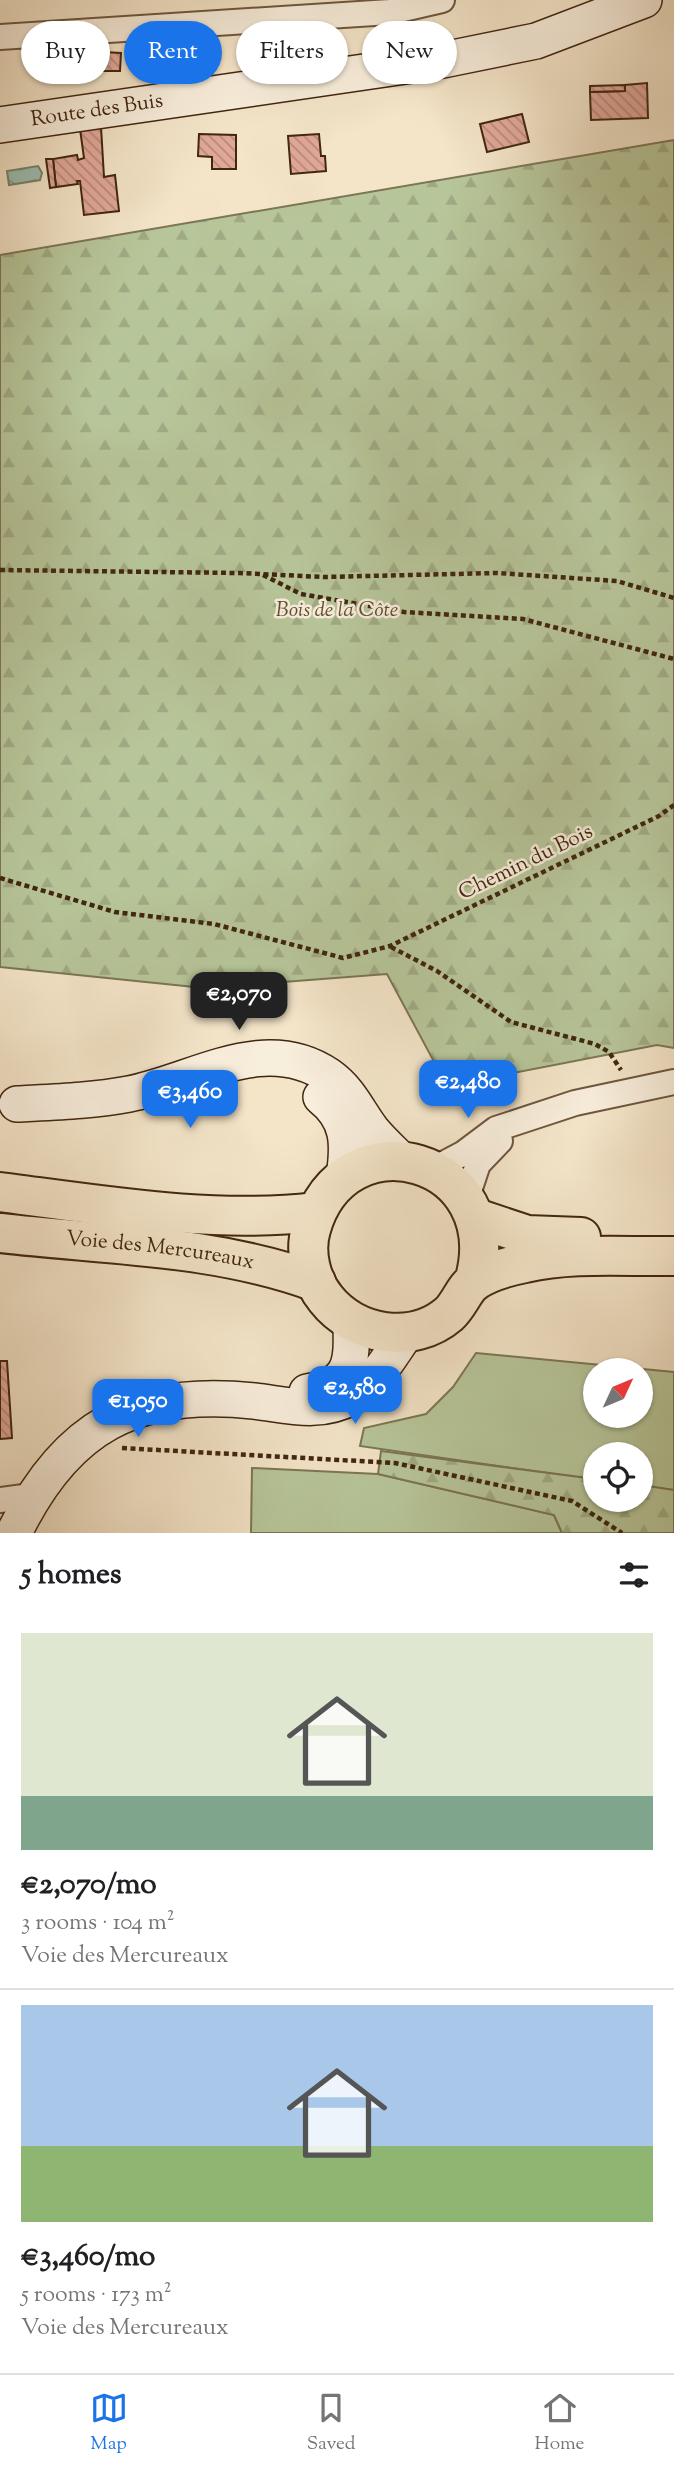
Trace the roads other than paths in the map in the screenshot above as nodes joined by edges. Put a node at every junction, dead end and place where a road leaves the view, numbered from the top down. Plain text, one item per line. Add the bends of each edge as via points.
1 (442, 0) edge
2 (645, 0) edge
3 (0, 37) edge
4 (0, 125) edge
5 (674, 1082) edge
6 (9, 1103) edge
7 (526, 1121) junction
8 (417, 1165) junction
9 (344, 1177) junction
10 (0, 1192) edge
11 (471, 1209) junction
12 (315, 1212) junction
13 (0, 1233) edge
14 (674, 1238) edge
15 (674, 1256) edge
16 (316, 1282) junction
17 (474, 1282) junction
18 (351, 1322) junction
19 (407, 1332) junction
20 (252, 1401) junction
21 (16, 1498) edge
22 (14, 1533) edge

1 - 3 street via 390,12
2 - 4 street, Route des Buis via 536,41 433,62
5 - 7 street via 575,1103
6 - 8 street via 106,1098 144,1091 245,1059 281,1058 314,1067 339,1083 372,1130
6 - 9 street via 79,1116 121,1116 178,1104 251,1079 279,1079 315,1092 340,1118 348,1138
7 - 8 street via 496,1129 464,1153
7 - 11 street via 483,1157
8 - 9 main road via 362,1167
8 - 11 main road via 451,1182
9 - 12 main road via 327,1192
10 - 12 main road, Voie des Mercureaux via 209,1214
11 - 14 main road via 527,1235
11 - 17 main road via 480,1239
12 - 16 main road via 309,1259
13 - 16 main road, Voie des Mercureaux via 187,1252 268,1266
15 - 17 main road via 538,1261
16 - 18 main road via 325,1298
17 - 19 main road via 447,1316
18 - 19 main road via 369,1330
18 - 20 street via 352,1356 339,1381 324,1389
19 - 20 street via 377,1374 352,1397 310,1409
20 - 21 street via 194,1399 158,1404 103,1424
21 - 22 street

